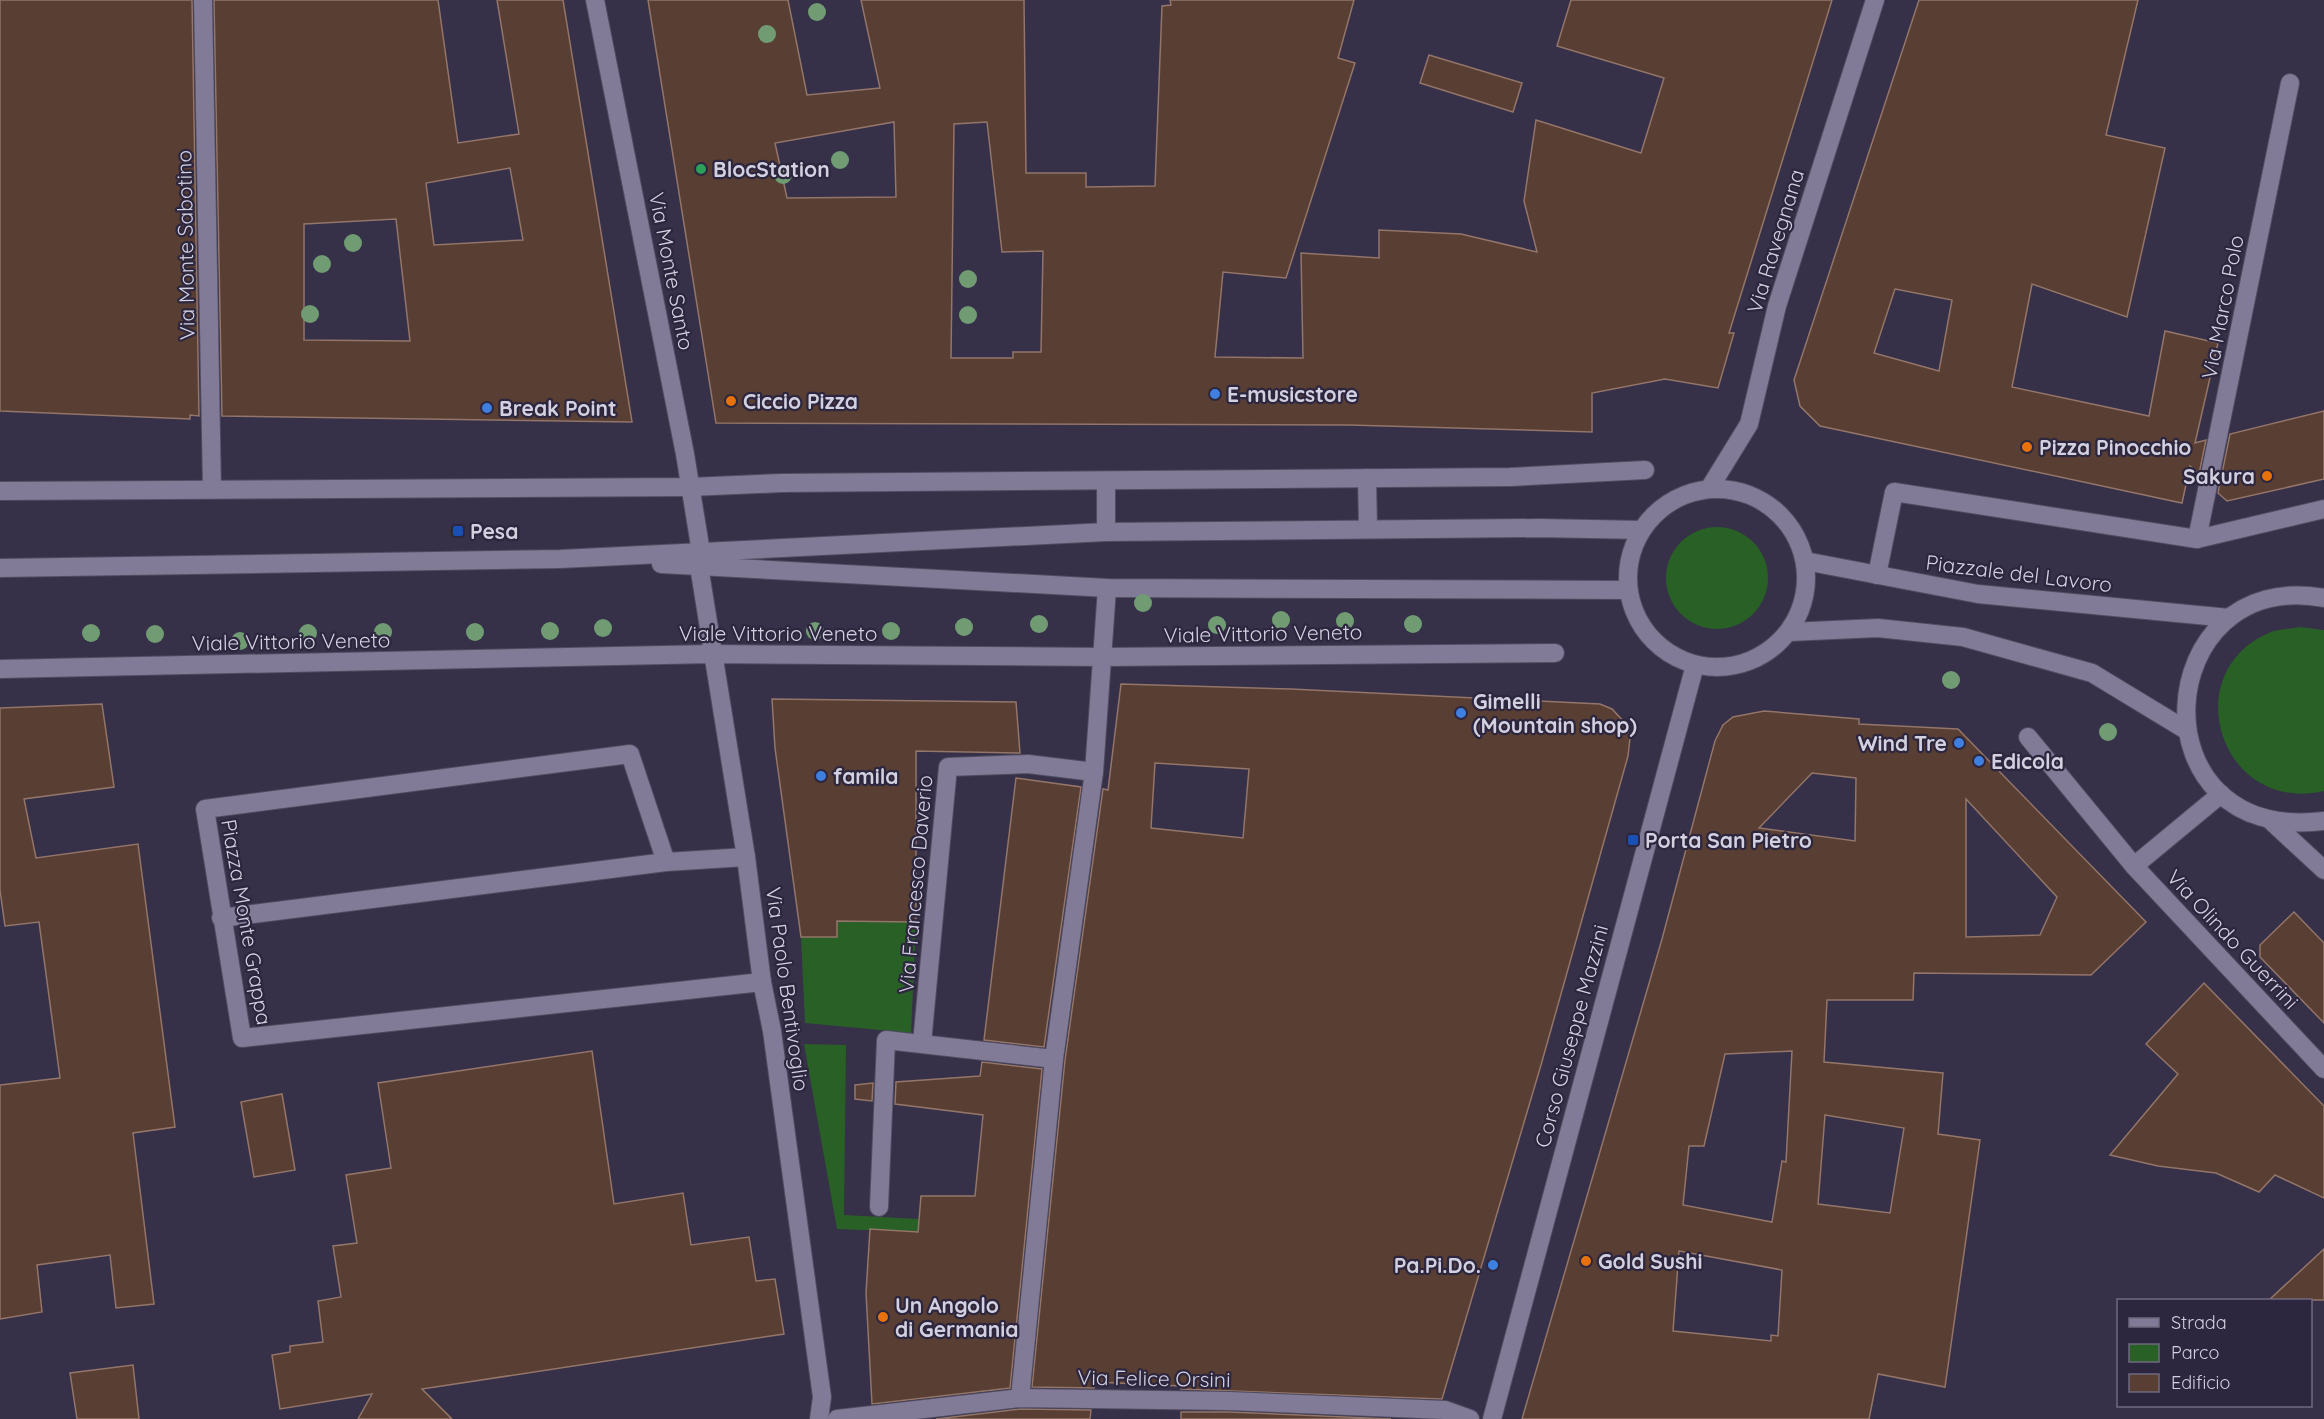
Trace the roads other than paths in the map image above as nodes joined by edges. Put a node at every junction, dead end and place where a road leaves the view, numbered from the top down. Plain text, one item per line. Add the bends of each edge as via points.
1 (203, 0) edge
2 (595, 0) edge
3 (1875, 0) edge
4 (2290, 83) dead end
5 (1645, 470) dead end
6 (1367, 478) junction
7 (1107, 481) junction
8 (690, 487) junction
9 (212, 489) junction
10 (1709, 489) junction
11 (0, 491) edge
12 (2324, 509) edge
13 (1368, 529) junction
14 (1642, 530) junction
15 (1106, 532) junction
16 (2197, 539) junction
17 (700, 559) junction
18 (1805, 561) junction
19 (0, 568) edge
20 (1877, 575) junction
21 (1107, 588) junction
22 (1628, 590) junction
23 (2324, 598) edge
24 (2229, 618) junction
25 (1789, 632) junction
26 (1556, 653) dead end
27 (711, 654) junction
28 (1102, 657) junction
29 (1695, 665) junction
30 (0, 669) edge
31 (2186, 730) junction
32 (2028, 737) dead end
33 (1094, 772) junction
34 (2221, 794) junction
35 (2270, 820) junction
36 (2324, 821) edge
37 (746, 857) junction
38 (666, 862) junction
39 (2134, 866) junction
40 (2324, 870) edge
41 (221, 918) junction
42 (762, 982) junction
43 (922, 1043) junction
44 (1054, 1059) junction
45 (2324, 1069) edge
46 (879, 1206) dead end
47 (1020, 1398) junction
48 (819, 1419) edge
49 (837, 1419) edge
50 (1470, 1419) edge
51 (1492, 1419) edge

1 - 9 street, Via Monte Sabotino
2 - 8 street, Via Monte Santo
3 - 10 street, Via Ravegnana via 1777,306 1749,424
4 - 16 street, Via Marco Polo
5 - 6 street via 1510,477
6 - 7 street
6 - 13 street
7 - 8 street
7 - 15 street
8 - 9 street
8 - 17 street, Via Monte Santo
9 - 11 street
10 - 14 street via 1680,497 1655,514
10 - 18 street via 1735,490 1752,496 1781,515 1796,536
12 - 16 street
13 - 14 street, Viale Vittorio Veneto
13 - 15 street, Viale Vittorio Veneto
14 - 22 street via 1632,549
15 - 17 street, Viale Vittorio Veneto
16 - 20 street via 1894,492
17 - 19 street, Viale Vittorio Veneto
17 - 21 street, Viale Vittorio Veneto
17 - 27 street, Via Paolo Bentivoglio
18 - 20 street, Piazzale del Lavoro
18 - 25 street via 1807,586 1801,610
20 - 24 street, Piazzale del Lavoro via 1978,594
21 - 22 street, Viale Vittorio Veneto
21 - 28 street
22 - 29 street via 1635,616 1650,638 1670,655
23 - 24 street via 2280,597
24 - 31 street via 2211,636 2191,672 2185,705
25 - 29 street via 1770,650 1747,663 1721,668
25 - 31 street via 1878,628 1963,637 2092,673
26 - 28 street, Viale Vittorio Veneto
27 - 28 street, Viale Vittorio Veneto
27 - 30 street, Viale Vittorio Veneto
27 - 37 street, Via Paolo Bentivoglio
28 - 33 street
29 - 51 street, Corso Giuseppe Mazzini
31 - 34 street via 2193,754
32 - 39 street, Via Olindo Guerrini
33 - 43 street, Via Francesco Daverio via 1028,764 948,767
33 - 44 street
34 - 35 street via 2244,810
34 - 39 street, Via Olindo Guerrini
35 - 36 street via 2298,825
35 - 40 street
37 - 38 street
37 - 42 street, Via Paolo Bentivoglio
38 - 41 street
38 - 41 street, Piazza Monte Grappa via 630,754 205,809
39 - 45 street, Via Olindo Guerrini
41 - 42 street, Piazza Monte Grappa via 242,1038
42 - 48 street, Via Paolo Bentivoglio via 821,1385
43 - 44 street
43 - 46 street via 886,1040
44 - 47 street
47 - 49 street, Via Felice Orsini
47 - 50 street, Via Felice Orsini via 1445,1410

